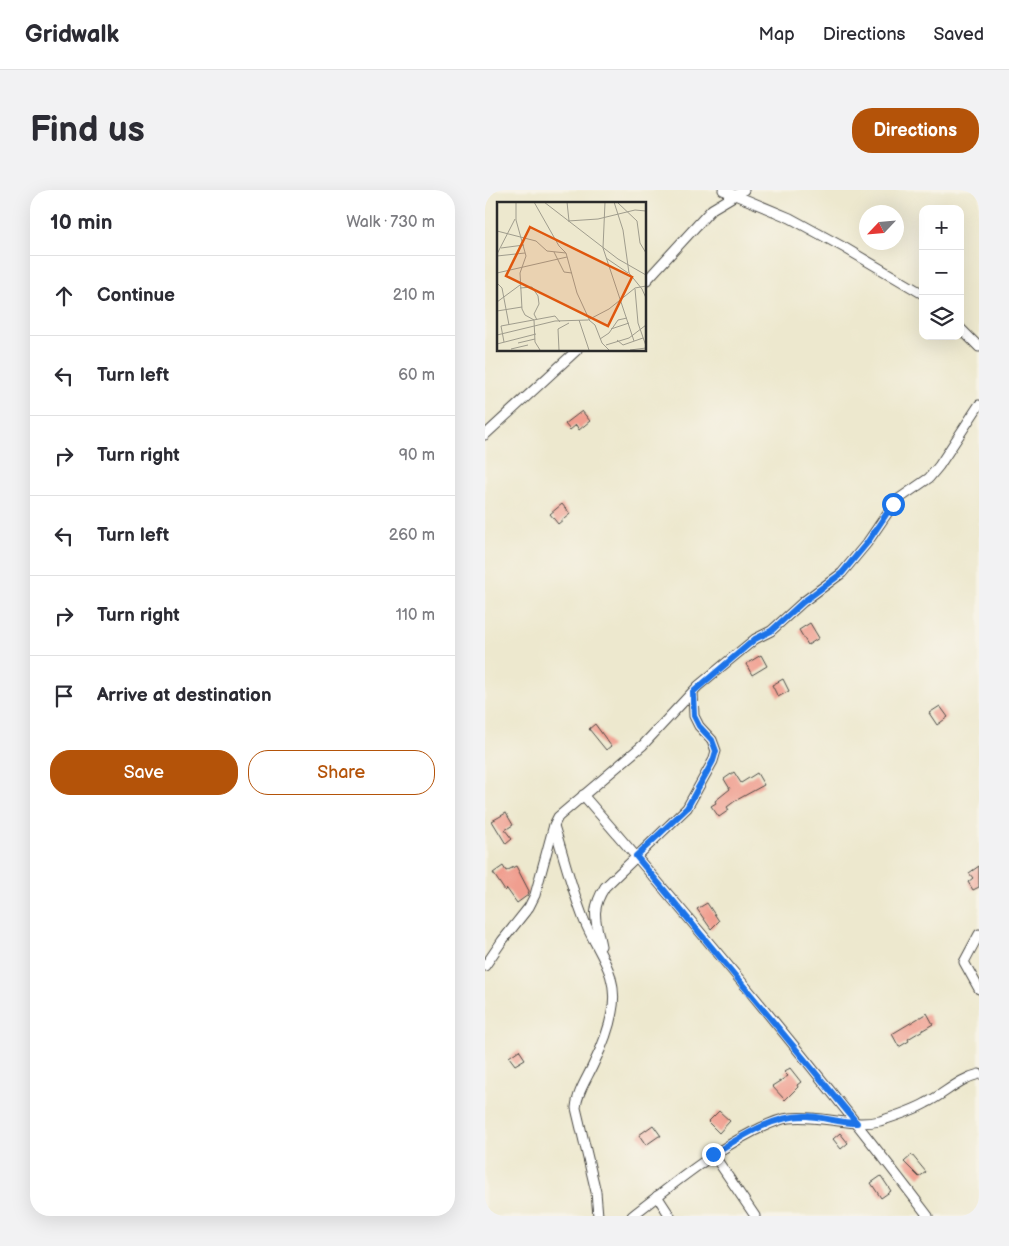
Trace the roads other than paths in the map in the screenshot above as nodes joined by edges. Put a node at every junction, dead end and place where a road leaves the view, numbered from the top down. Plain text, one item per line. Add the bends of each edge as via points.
1 (723, 190) edge
2 (744, 190) edge
3 (734, 195) junction
4 (646, 281) edge
5 (919, 292) edge
6 (964, 332) edge
7 (979, 346) edge
8 (576, 351) edge
9 (979, 405) edge
10 (485, 435) edge
11 (693, 692) junction
12 (583, 795) junction
13 (554, 826) junction
14 (636, 856) junction
15 (979, 934) edge
16 (603, 954) junction
17 (485, 966) edge
18 (979, 989) edge
19 (979, 1074) edge
20 (857, 1123) junction
21 (713, 1154) junction
22 (657, 1196) junction
23 (598, 1216) edge
24 (632, 1216) edge
25 (670, 1216) edge
26 (755, 1216) edge
27 (927, 1216) edge

1 - 3 street
2 - 3 street
3 - 4 street via 708,213
3 - 5 street via 790,218
6 - 7 street
8 - 10 street
9 - 11 street via 939,466 929,478 893,504 842,573 771,631 755,639
11 - 12 street via 643,745
11 - 14 street via 694,716 712,740 716,751 713,761 687,808
12 - 13 street via 563,811
12 - 14 street
13 - 16 street via 584,919
13 - 17 street via 535,895
14 - 16 street via 605,887 595,906
14 - 20 street
15 - 18 street via 963,962
16 - 23 street via 612,985 613,1011 576,1108 596,1192
19 - 20 street via 959,1081 927,1103 897,1116
20 - 21 street via 807,1116 786,1118 764,1126
20 - 27 street
21 - 22 street
21 - 26 street
22 - 24 street
22 - 25 street

